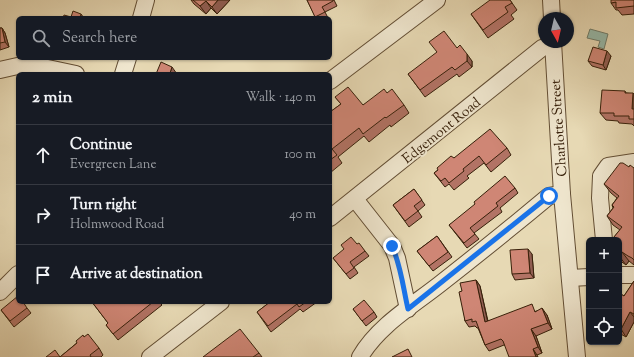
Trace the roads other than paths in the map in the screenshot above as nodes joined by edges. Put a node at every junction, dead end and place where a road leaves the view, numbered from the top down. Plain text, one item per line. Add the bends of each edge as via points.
1 (146, 0) edge
2 (436, 0) edge
3 (550, 0) edge
4 (551, 12) edge
5 (142, 16) edge
6 (542, 48) edge
7 (553, 48) edge
8 (127, 60) edge
9 (0, 70) edge
10 (67, 72) edge
11 (124, 72) edge
12 (332, 79) edge
13 (634, 162) edge
14 (562, 194) junction
15 (355, 199) junction
16 (332, 216) edge
17 (604, 237) edge
18 (622, 275) edge
19 (634, 275) edge
20 (16, 276) edge
21 (586, 277) edge
22 (570, 278) junction
23 (0, 292) edge
24 (218, 304) edge
25 (408, 309) junction
26 (150, 357) edge
27 (360, 357) edge
28 (578, 357) edge

1 - 5 street
2 - 12 street
3 - 4 street
6 - 15 street, Edgemont Road
7 - 14 street, Charlotte Street
8 - 11 street
9 - 10 street via 22,65
13 - 17 street via 608,166 601,176
14 - 22 street, Charlotte Street
14 - 25 street via 549,196
15 - 16 street, Edgemont Road
15 - 25 street via 392,246
18 - 19 street
20 - 23 street
21 - 22 street
22 - 28 street, Charlotte Street
24 - 26 street
25 - 27 street via 384,327

